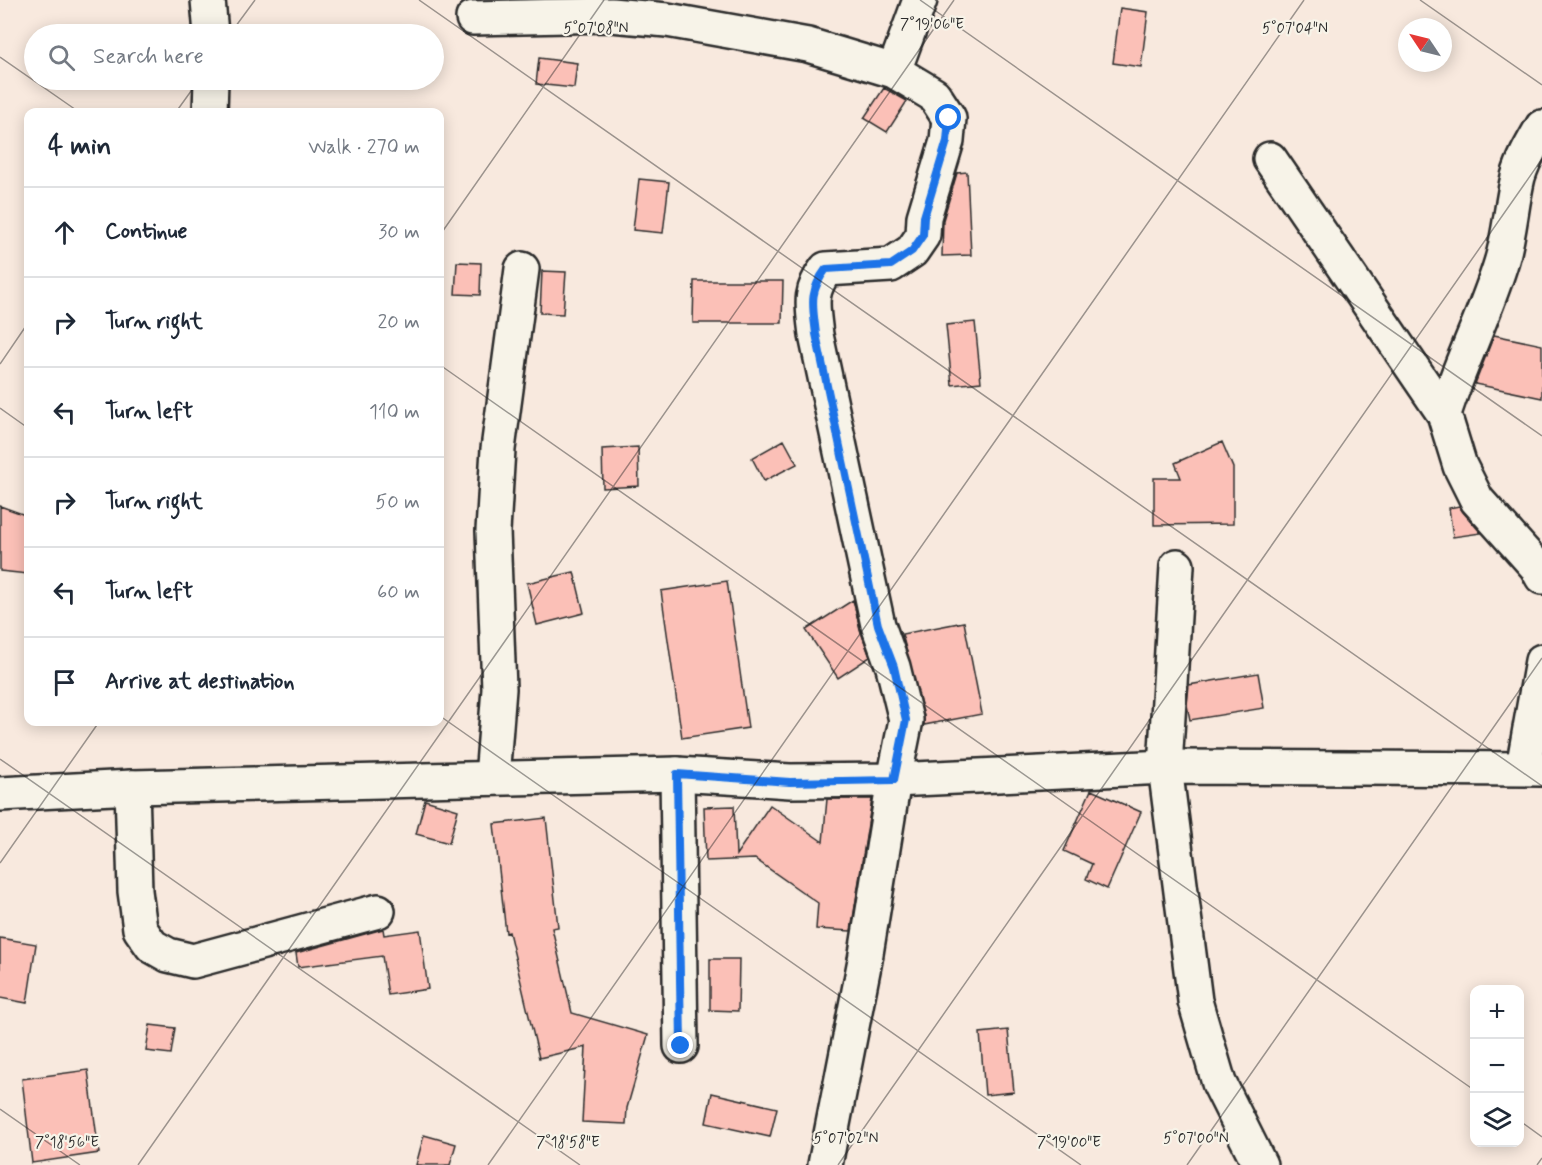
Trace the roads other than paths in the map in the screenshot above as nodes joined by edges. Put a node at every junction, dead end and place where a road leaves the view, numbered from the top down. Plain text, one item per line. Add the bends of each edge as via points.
1 (208, 0) edge
2 (920, 0) edge
3 (473, 18) dead end
4 (210, 24) edge
5 (894, 71) junction
6 (211, 90) edge
7 (210, 108) edge
8 (1542, 127) edge
9 (1270, 159) dead end
10 (522, 269) dead end
11 (1444, 414) junction
12 (1177, 566) dead end
13 (1542, 577) edge
14 (1542, 661) edge
15 (1165, 767) junction
16 (1533, 769) edge
17 (677, 774) junction
18 (492, 778) junction
19 (894, 780) junction
20 (132, 787) junction
21 (0, 794) edge
22 (378, 911) dead end
23 (681, 1046) dead end
24 (825, 1165) edge
25 (1260, 1165) edge

1 - 4 street
2 - 5 street
3 - 5 street via 611,15 667,20 808,45
5 - 19 street via 934,95 949,118 947,141 924,217 923,235 912,251 891,265 826,269 816,283 812,301 878,625 894,667 906,720
6 - 7 street
8 - 11 street via 1518,177 1509,240
9 - 11 street
10 - 18 street via 498,449 493,531 499,688
11 - 13 street via 1460,466 1477,500
12 - 15 street
14 - 16 street
15 - 16 street
15 - 19 street
15 - 25 street via 1195,1001 1219,1083
17 - 18 street
17 - 19 street via 790,782
17 - 23 street
18 - 20 street
19 - 24 street via 865,960
20 - 21 street
20 - 22 street via 140,928 152,946 168,955 192,961

